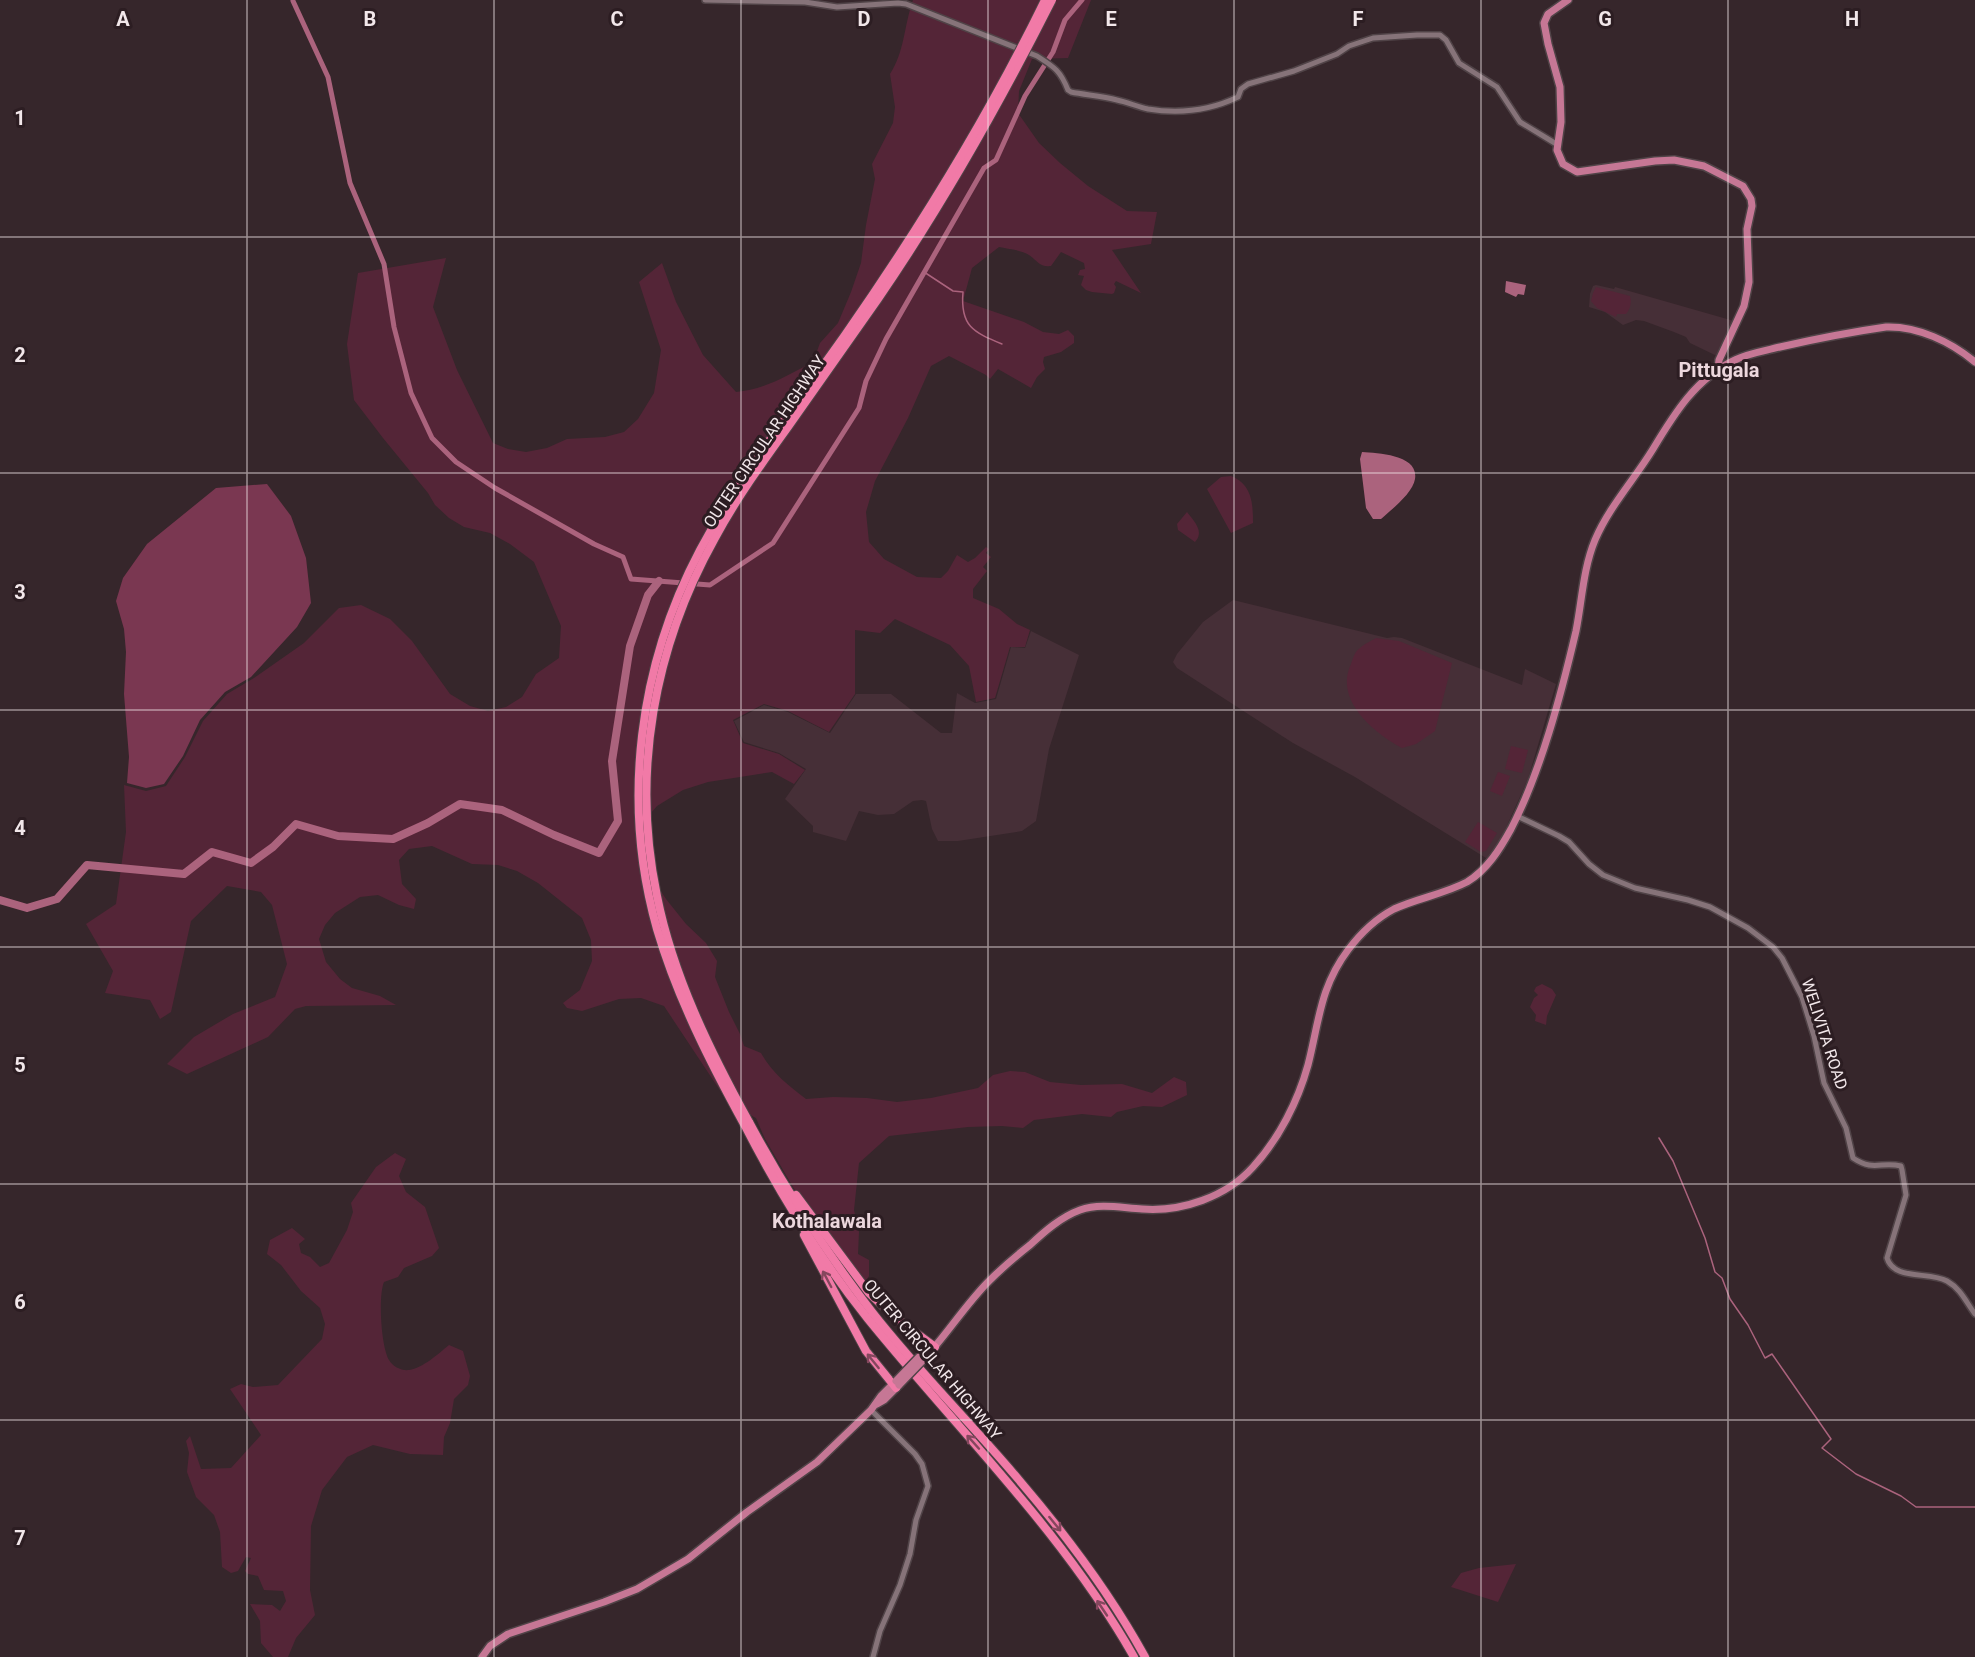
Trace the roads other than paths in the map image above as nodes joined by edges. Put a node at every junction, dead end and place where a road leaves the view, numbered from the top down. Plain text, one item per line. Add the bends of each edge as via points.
1 (705, 0) edge
2 (1045, 0) edge
3 (1052, 0) edge
4 (1568, 0) edge
5 (1558, 145) junction
6 (1975, 362) edge
7 (1718, 369) junction
8 (1517, 816) junction
9 (746, 1123) junction
10 (767, 1155) junction
11 (786, 1202) junction
12 (1975, 1314) edge
13 (933, 1346) junction
14 (896, 1385) junction
15 (873, 1408) junction
16 (482, 1657) edge
17 (873, 1657) edge
18 (1134, 1657) edge
19 (1145, 1657) edge

1 - 5 street via 805,2 837,7 898,3 1036,56 1054,67 1071,92 1148,109 1186,111 1229,101 1238,97 1248,84 1294,71 1373,38 1440,35 1459,63 1497,87 1520,122
2 - 9 highway, OUTER CIRCULAR HIGHWAY, bridge via 976,129 911,236 718,518 682,588 650,684 641,738 639,802 644,864 657,927 701,1040
3 - 9 highway, OUTER CIRCULAR HIGHWAY, bridge via 981,132 898,269 762,463 716,536 685,600 666,654 652,713 646,776 648,844 673,954 689,999
4 - 5 main road via 1548,14 1544,23 1560,87
5 - 7 main road via 1560,160 1577,172 1674,160 1704,166 1743,186 1752,206 1747,229 1749,282 1744,306
6 - 7 main road via 1948,343 1897,327 1868,329 1758,352
7 - 8 main road via 1676,412 1597,537 1558,703
8 - 12 street, WELIVITA ROAD via 1569,842 1589,864 1624,885 1710,907 1773,947 1802,997 1824,1083 1846,1128 1853,1158 1873,1167 1900,1166 1906,1195 1887,1258 1889,1263 1899,1271 1947,1281 1963,1294
8 - 13 main road via 1498,852 1467,882 1394,909 1348,949 1323,993 1295,1101 1264,1154 1246,1174 1218,1193 1177,1208 1101,1206 1064,1217 987,1282
9 - 10 highway, OUTER CIRCULAR HIGHWAY
9 - 11 highway, OUTER CIRCULAR HIGHWAY
10 - 13 highway via 869,1293
10 -> 19 highway, OUTER CIRCULAR HIGHWAY via 806,1220 873,1312 1071,1544
14 -> 11 highway via 866,1351
18 -> 11 highway, OUTER CIRCULAR HIGHWAY via 1063,1551 866,1317
13 - 14 main road, bridge
14 - 15 main road
15 - 16 main road via 817,1462 688,1559 637,1589 508,1634
15 - 17 street via 915,1454 928,1486 910,1554

